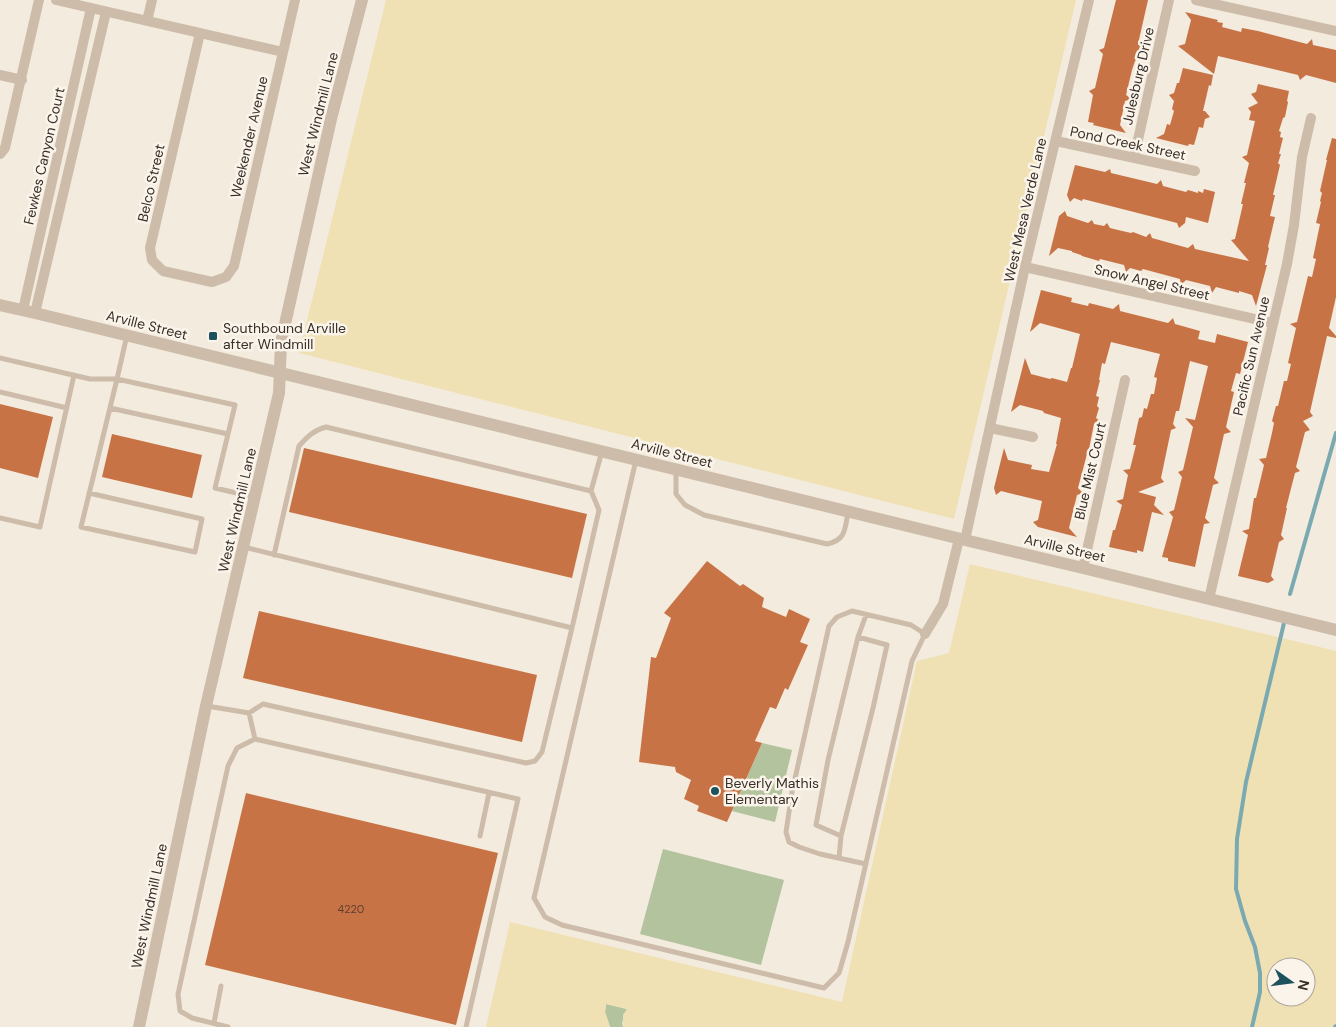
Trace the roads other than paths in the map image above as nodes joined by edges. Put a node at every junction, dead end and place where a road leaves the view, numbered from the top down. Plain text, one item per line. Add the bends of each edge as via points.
1 (40, 0) edge
2 (56, 0) edge
3 (152, 0) edge
4 (295, 0) edge
5 (362, 0) edge
6 (1089, 0) edge
7 (1169, 0) edge
8 (1196, 0) edge
9 (91, 8) junction
10 (106, 12) junction
11 (147, 21) junction
12 (1336, 31) edge
13 (200, 33) junction
14 (283, 52) junction
15 (0, 75) edge
16 (22, 80) junction
17 (74, 83) junction
18 (88, 87) junction
19 (1311, 118) dead end
20 (1056, 141) junction
21 (3, 151) edge
22 (1134, 158) junction
23 (1195, 171) dead end
24 (46, 210) junction
25 (59, 213) junction
26 (1025, 268) junction
27 (226, 277) joint
28 (0, 305) edge
29 (29, 311) junction
30 (1273, 323) junction
31 (127, 335) junction
32 (0, 358) edge
33 (279, 373) junction
34 (74, 375) junction
35 (117, 379) junction
36 (1125, 380) dead end
37 (0, 392) edge
38 (67, 408) junction
39 (110, 408) junction
40 (990, 428) junction
41 (228, 434) junction
42 (1033, 437) dead end
43 (602, 451) junction
44 (636, 460) junction
45 (676, 470) junction
46 (591, 491) junction
47 (89, 493) junction
48 (255, 498) junction
49 (848, 512) junction
50 (0, 518) edge
51 (962, 540) junction
52 (243, 547) junction
53 (274, 555) junction
54 (1083, 568) junction
55 (1208, 599) junction
56 (866, 615) junction
57 (572, 628) junction
58 (1336, 630) edge
59 (925, 634) junction
60 (858, 637) junction
61 (206, 706) junction
62 (249, 713) junction
63 (255, 739) junction
64 (489, 793) junction
65 (480, 836) dead end
66 (841, 836) junction
67 (839, 858) junction
68 (866, 864) junction
69 (221, 986) dead end
70 (214, 1024) junction
71 (139, 1027) edge
72 (228, 1027) edge
73 (466, 1027) edge

1 - 16 street
2 - 9 street
3 - 11 street
4 - 14 street, Weekender Avenue
5 - 33 street, West Windmill Lane via 331,119 283,332
6 - 20 street, West Mesa Verde Lane
7 - 22 street, Julesburg Drive
8 - 12 street
9 - 10 street
9 - 17 street, Fewkes Canyon Court
10 - 11 street
10 - 18 street, Fewkes Canyon Court
11 - 13 street
13 - 14 street
13 - 27 street, Belco Street via 150,248 152,260 163,271 212,282
14 - 27 street, Weekender Avenue via 234,266
15 - 16 street
16 - 21 street
17 - 18 lane
17 - 24 street, Fewkes Canyon Court
18 - 25 street, Fewkes Canyon Court
19 - 30 street, Pacific Sun Avenue via 1302,157 1287,264
20 - 22 street, Pond Creek Street
20 - 26 street, West Mesa Verde Lane
22 - 23 street, Pond Creek Street
24 - 25 lane
24 - 29 street, Fewkes Canyon Court
25 - 29 street, Fewkes Canyon Court
26 - 30 street, Snow Angel Street
26 - 40 street, West Mesa Verde Lane
28 - 29 street, Arville Street
29 - 31 street, Arville Street
30 - 55 street, Pacific Sun Avenue
31 - 33 street, Arville Street
31 - 35 lane
32 - 34 lane
33 - 43 street, Arville Street
33 - 48 street, West Windmill Lane via 279,393
34 - 35 lane via 90,379
34 - 38 lane
35 - 39 lane
35 - 41 lane via 235,405
36 - 54 street, Blue Mist Court
37 - 38 lane
38 - 50 lane via 40,527
39 - 41 lane
39 - 47 lane
40 - 42 street
40 - 51 street, West Mesa Verde Lane
41 - 48 lane via 215,488
43 - 44 street, Arville Street
43 - 46 lane
44 - 45 street, Arville Street
44 - 68 lane via 534,898 538,907 545,917 562,925 824,988 839,973
45 - 49 street, Arville Street
45 - 49 lane via 676,494 685,505 704,515 827,544 837,542 843,535
46 - 53 lane via 326,427 308,436 299,446
46 - 57 lane via 599,510
47 - 47 lane via 81,527 195,552 202,520
48 - 52 street, West Windmill Lane
49 - 51 street, Arville Street
51 - 54 street, Arville Street
51 - 59 street, West Mesa Verde Lane via 943,604
52 - 53 lane
52 - 61 street, West Windmill Lane
53 - 57 lane
54 - 55 street, Arville Street
55 - 58 street, Arville Street
56 - 59 lane via 911,625
56 - 60 lane
56 - 67 lane via 852,612 837,617 829,626 786,832 790,842 799,848
57 - 62 lane via 542,752 535,761 526,763 263,704
59 - 68 lane via 912,662
60 - 66 lane via 828,760 816,826
60 - 66 lane via 887,644
61 - 62 lane
61 - 71 street, West Windmill Lane
62 - 63 lane
63 - 64 lane
63 - 70 lane via 237,748 228,766 178,994 180,1011
64 - 65 lane
64 - 73 lane via 518,800
66 - 67 lane
67 - 68 lane
69 - 70 lane
70 - 72 lane

